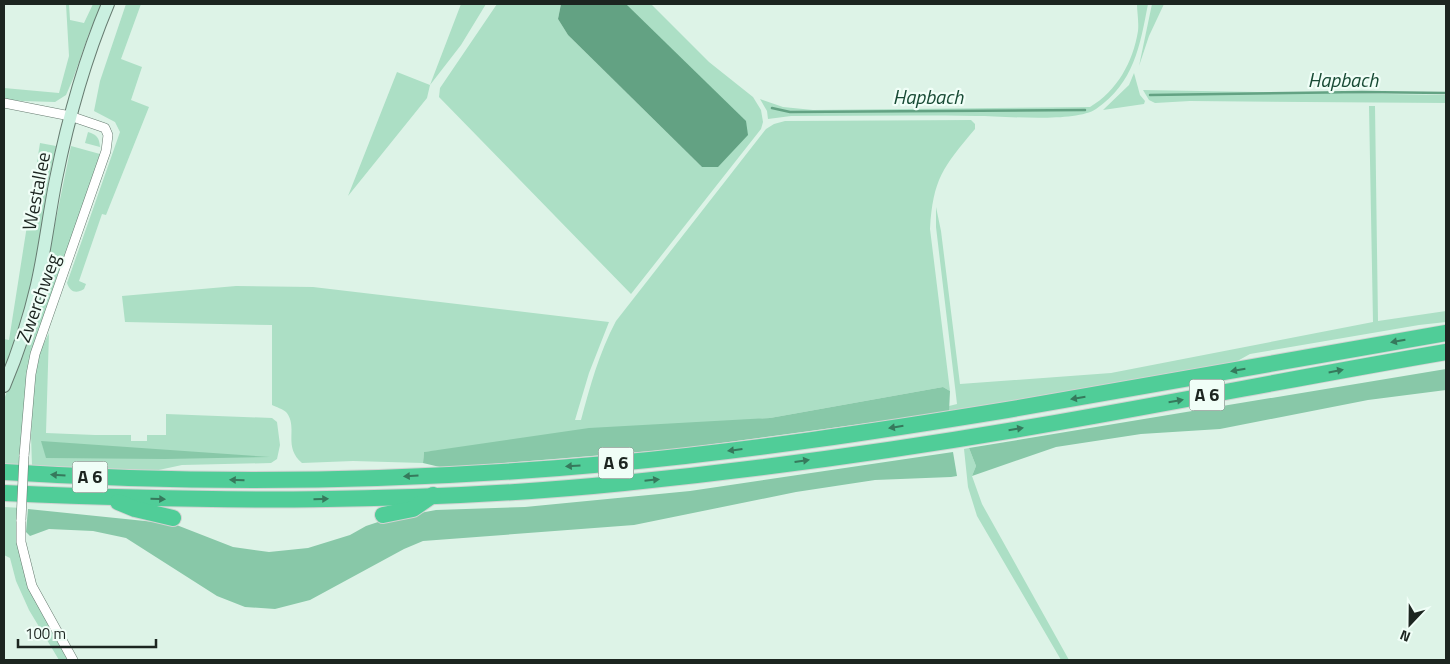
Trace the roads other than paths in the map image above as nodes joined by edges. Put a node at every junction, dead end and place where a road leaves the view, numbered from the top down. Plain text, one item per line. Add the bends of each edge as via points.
1 (108, 4) edge
2 (4, 103) edge
3 (70, 116) junction
4 (1446, 333) edge
5 (1446, 352) edge
6 (4, 386) edge
7 (4, 472) edge
8 (4, 493) edge
9 (433, 495) junction
10 (110, 498) junction
11 (383, 515) dead end
12 (174, 518) dead end
13 (73, 660) edge

1 - 3 main road, Westallee via 94,36
2 - 3 street
3 - 6 main road, Westallee via 37,284
3 - 13 street, Zwerchweg, bridge via 105,128 108,135 106,152 30,374 21,542 32,586
4 -> 7 highway, A 6 via 944,420 728,451 616,463 509,471 276,480
9 -> 5 highway, A 6 via 620,484 945,441
8 - 10 highway, A 6
10 -> 9 highway, A 6 via 282,500
9 - 11 highway via 413,509
10 - 12 highway via 135,509

